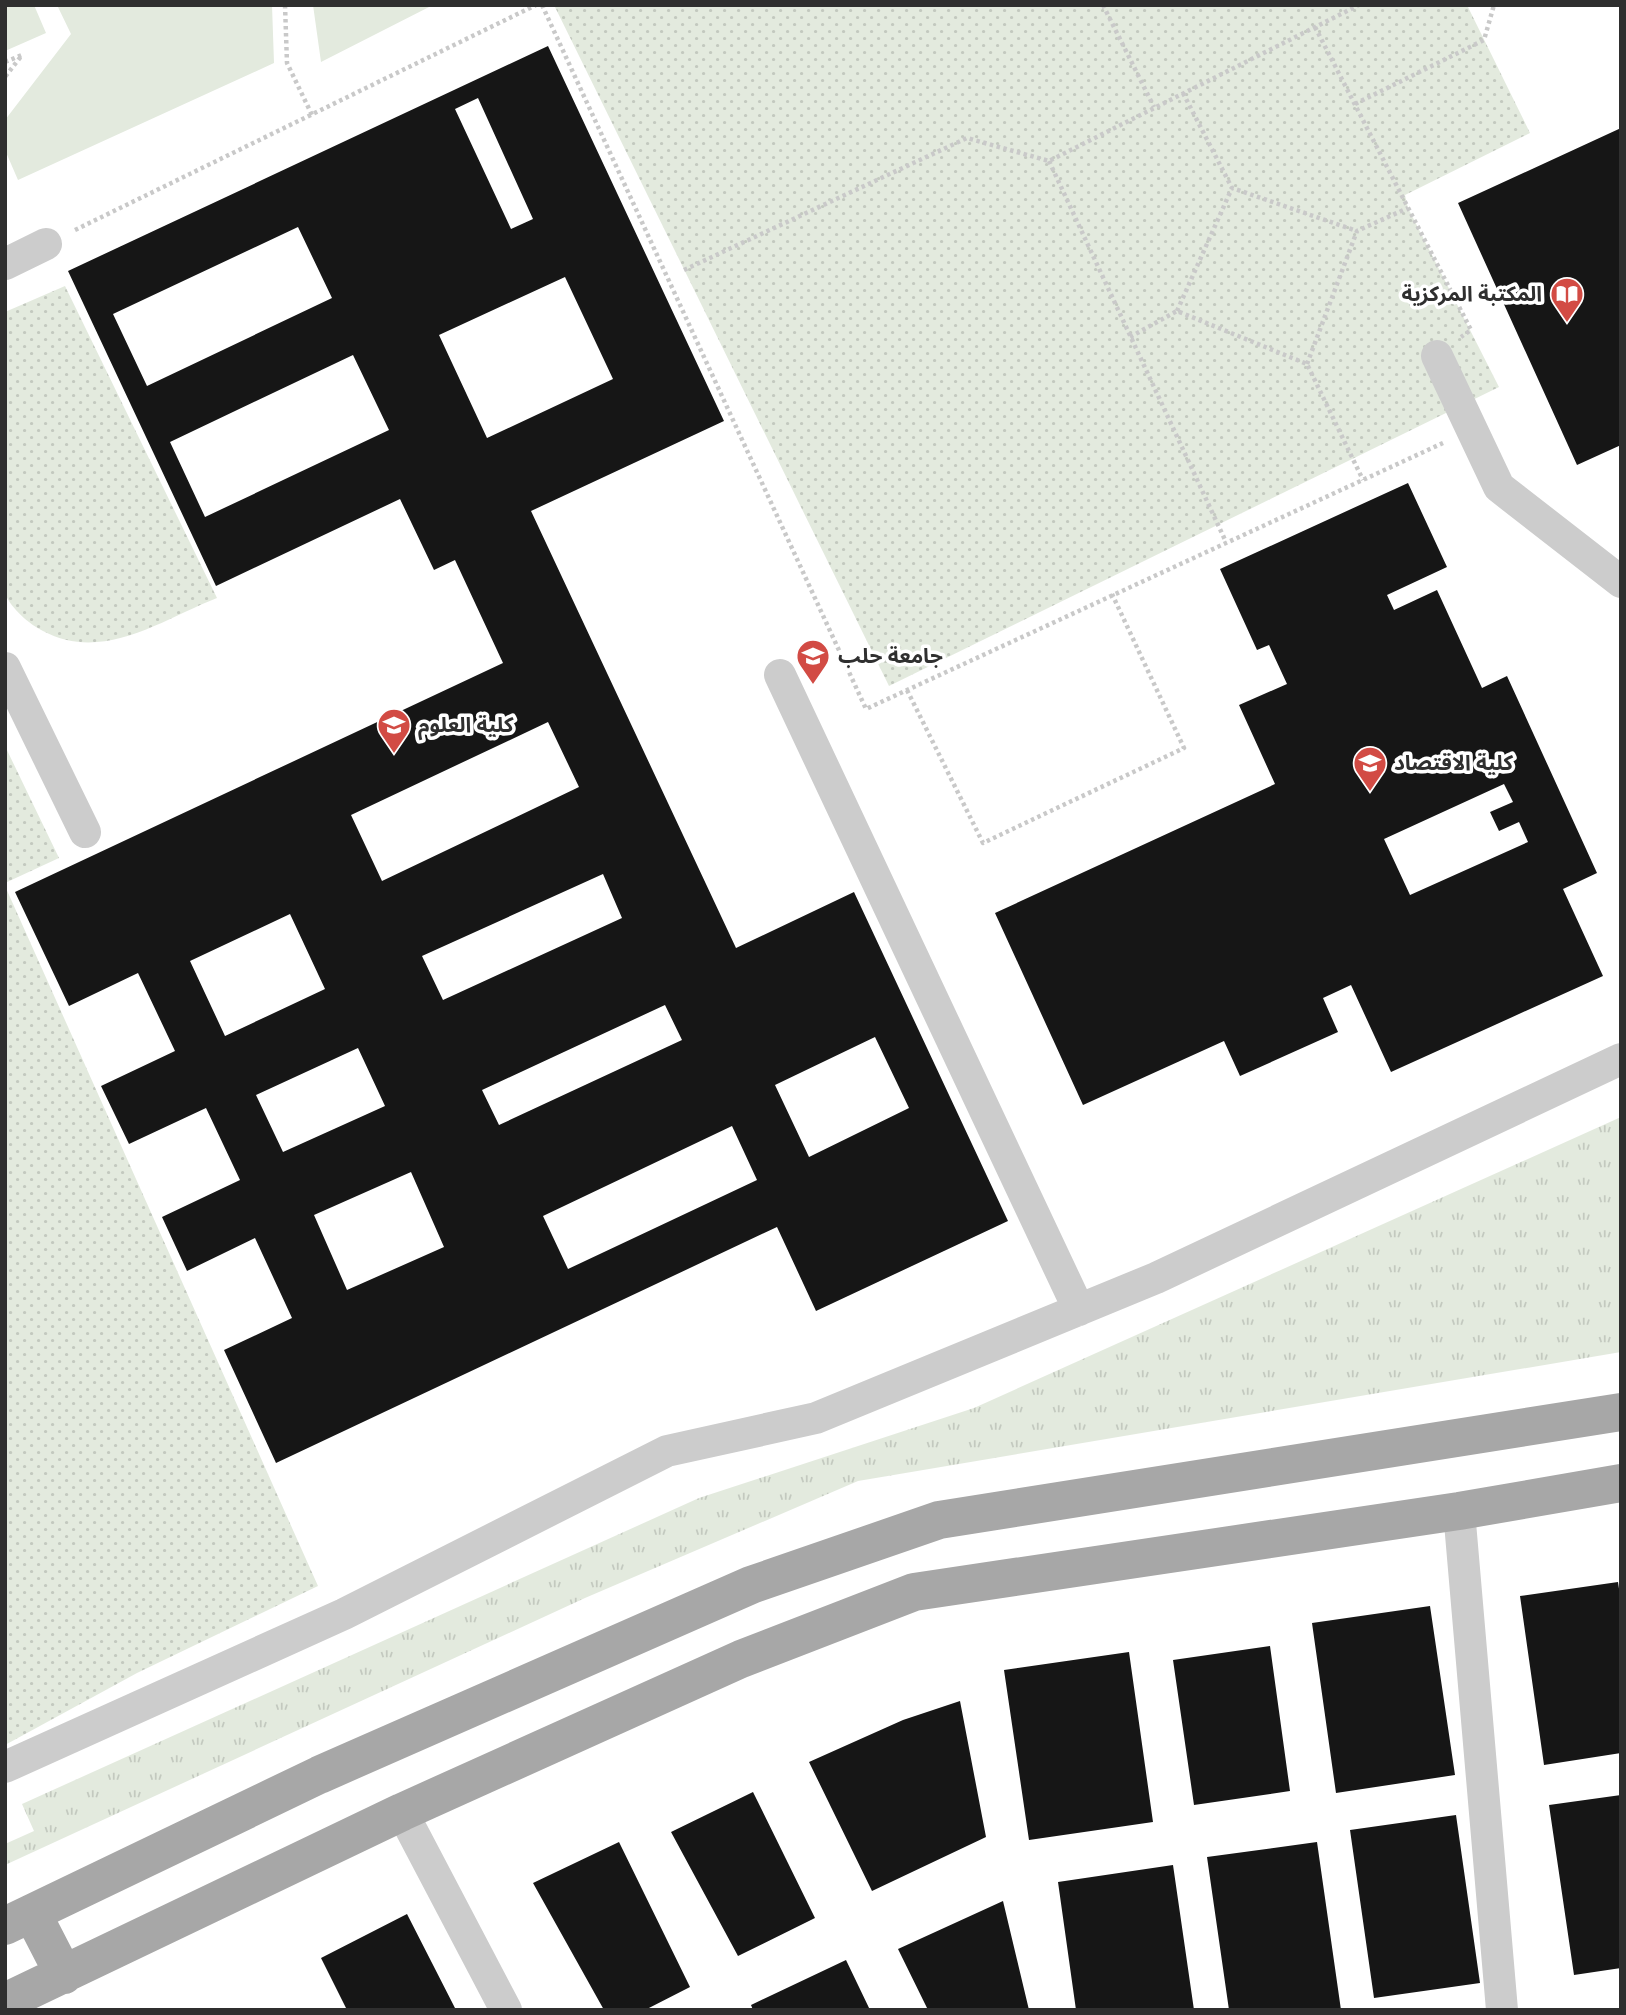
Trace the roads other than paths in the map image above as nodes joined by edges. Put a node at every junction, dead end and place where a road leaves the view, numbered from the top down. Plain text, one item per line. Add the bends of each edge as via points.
1 (46, 244) road end
2 (5, 264) edge
3 (1437, 356) road end
4 (1621, 582) edge
5 (5, 668) edge
6 (780, 675) dead end
7 (85, 832) dead end
8 (1621, 1059) edge
9 (1079, 1310) junction
10 (1621, 1412) edge
11 (1621, 1483) edge
12 (1459, 1511) junction
13 (5, 1767) edge
14 (402, 1812) junction
15 (19, 1919) edge
16 (64, 1975) junction
17 (5, 2002) edge
18 (506, 2010) edge
19 (1502, 2010) edge

1 - 2 street
3 - 4 street via 1499,487
5 - 7 street
6 - 9 street
8 - 9 street
9 - 13 street via 816,1418 667,1451 344,1614
10 - 15 main road via 939,1520 751,1585 319,1775
11 - 12 main road
12 - 14 main road via 914,1592 741,1659
12 - 19 street
14 - 16 main road
14 - 18 street
15 - 16 main road
16 - 17 main road

